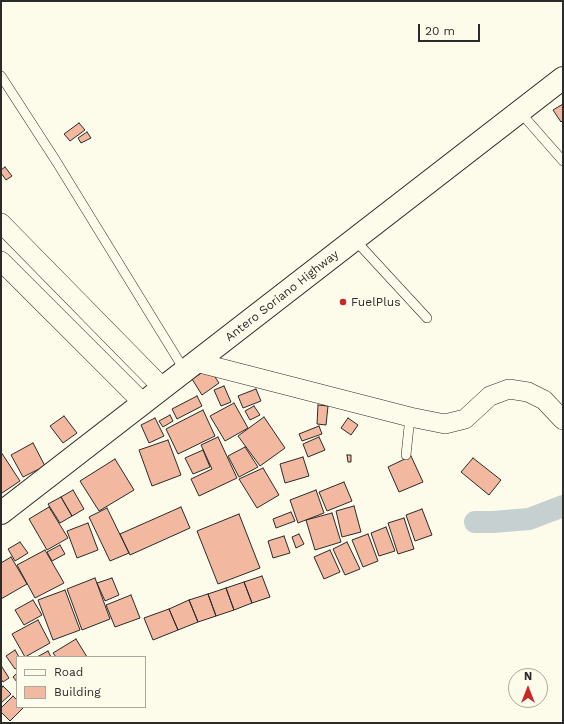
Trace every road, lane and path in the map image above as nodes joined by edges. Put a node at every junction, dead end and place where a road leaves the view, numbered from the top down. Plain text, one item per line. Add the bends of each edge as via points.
1 (1, 76) edge
2 (563, 78) edge
3 (520, 112) junction
4 (563, 161) edge
5 (1, 223) edge
6 (354, 240) junction
7 (1, 261) edge
8 (427, 318) dead end
9 (190, 367) junction
10 (163, 388) junction
11 (143, 403) junction
12 (410, 417) junction
13 (563, 420) edge
14 (406, 455) dead end
15 (1, 513) edge

1 - 9 lane
2 - 3 main road, Antero Soriano Highway
3 - 4 lane
3 - 6 main road, Antero Soriano Highway
5 - 10 street
6 - 8 lane
6 - 9 main road, Antero Soriano Highway
7 - 11 street
9 - 10 main road, Antero Soriano Highway
9 - 12 street
10 - 11 main road, Antero Soriano Highway
11 - 15 main road, Antero Soriano Highway
12 - 13 street via 445,424 465,419 490,396 509,389 528,392 544,400
12 - 14 lane

